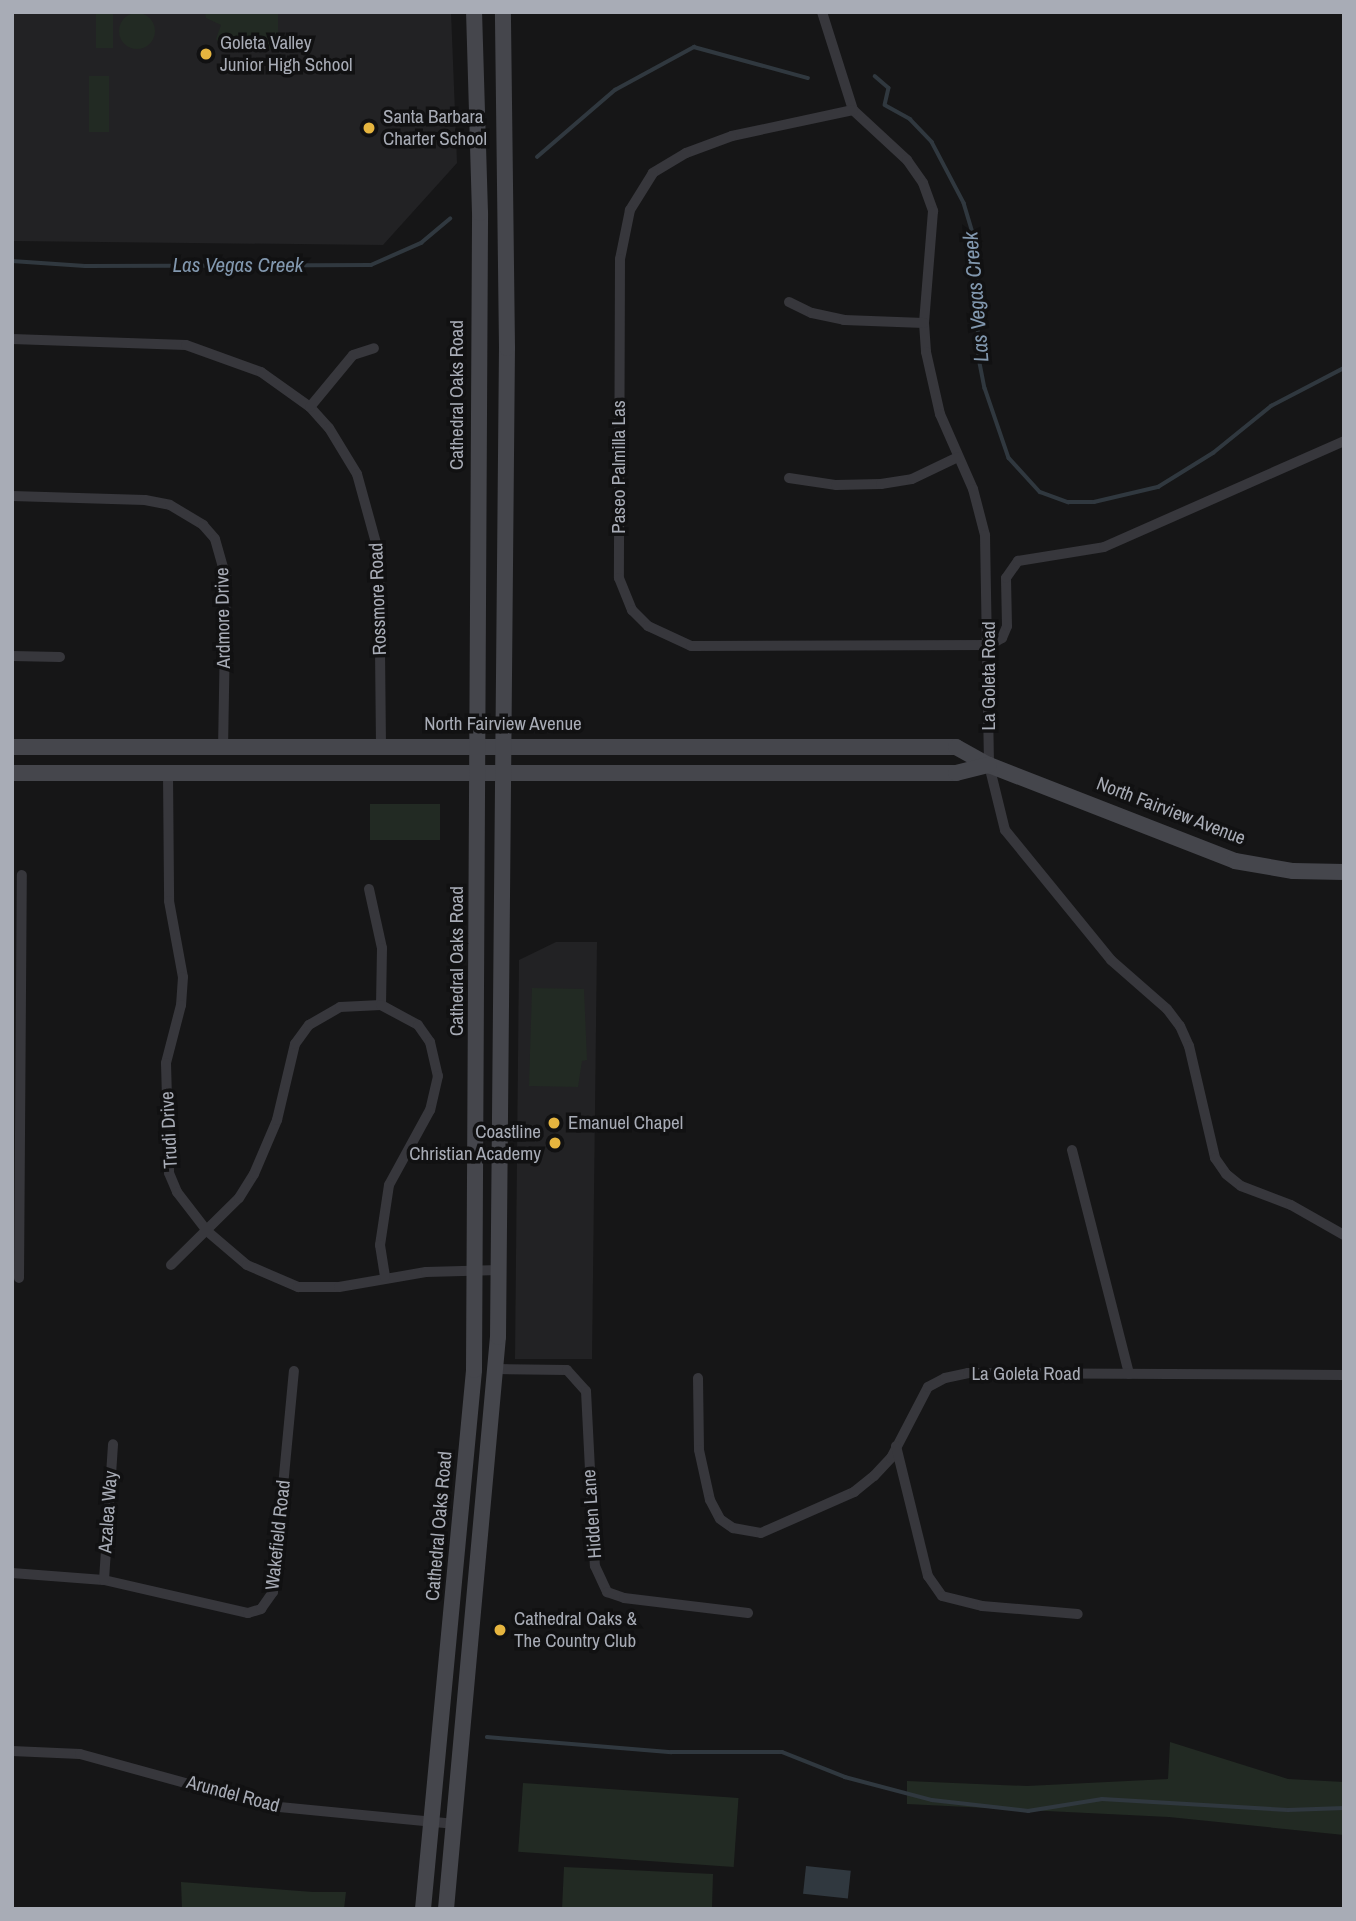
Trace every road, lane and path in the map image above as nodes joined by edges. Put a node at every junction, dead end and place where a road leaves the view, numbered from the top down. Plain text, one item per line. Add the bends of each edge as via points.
1 (474, 12) edge
2 (503, 12) edge
3 (822, 12) edge
4 (853, 110) junction
5 (789, 302) dead end
6 (924, 323) junction
7 (12, 339) edge
8 (374, 348) dead end
9 (310, 407) junction
10 (1344, 441) edge
11 (958, 457) junction
12 (789, 478) dead end
13 (12, 496) edge
14 (990, 645) junction
15 (12, 656) edge
16 (60, 657) dead end
17 (380, 746) junction
18 (478, 746) junction
19 (504, 746) junction
20 (12, 747) edge
21 (223, 747) junction
22 (989, 765) junction
23 (478, 772) junction
24 (505, 772) junction
25 (12, 773) edge
26 (169, 774) junction
27 (1344, 872) edge
28 (22, 875) dead end
29 (369, 889) dead end
30 (16, 943) edge
31 (381, 1005) junction
32 (1072, 1150) dead end
33 (207, 1231) junction
34 (1344, 1235) edge
35 (171, 1265) dead end
36 (476, 1269) junction
37 (499, 1270) junction
38 (386, 1276) junction
39 (19, 1278) dead end
40 (496, 1369) junction
41 (294, 1371) dead end
42 (1129, 1374) junction
43 (1344, 1375) edge
44 (698, 1378) dead end
45 (113, 1444) dead end
46 (896, 1447) junction
47 (12, 1573) edge
48 (103, 1580) junction
49 (748, 1613) dead end
50 (1078, 1614) dead end
51 (12, 1751) edge
52 (431, 1821) junction
53 (455, 1824) junction
54 (423, 1909) edge
55 (446, 1909) edge

1 - 18 main road, Cathedral Oaks Road via 480,213
2 - 19 main road via 507,348
3 - 4 street, La Goleta Road
4 - 6 street, La Goleta Road via 907,160 923,183 933,211
4 - 14 street, Paseo Palmilla Las via 732,136 686,153 653,173 630,210 620,259 618,578 632,610 648,626 691,646
5 - 6 street via 844,320
6 - 11 street, La Goleta Road via 931,383
7 - 9 street, Rossmore Road via 186,345 261,372
8 - 9 street via 353,355
9 - 17 street, Rossmore Road via 344,449 375,527 381,585
10 - 14 street via 1104,547 1018,561 1006,578 1007,626 1002,638
11 - 12 street via 912,479 881,484 836,485
11 - 14 street, La Goleta Road via 985,535
13 - 21 street, Ardmore Drive via 145,500 170,505 203,525 215,539 226,578
14 - 22 street, La Goleta Road
15 - 16 street
17 - 18 main road, North Fairview Avenue
17 - 21 main road, North Fairview Avenue
18 - 19 main road, North Fairview Avenue
18 - 23 main road, Cathedral Oaks Road
19 - 22 main road, North Fairview Avenue via 911,744 956,747
19 - 24 main road
20 - 21 main road, North Fairview Avenue
22 - 24 main road via 956,773
22 - 27 main road, North Fairview Avenue via 1235,861 1293,871
22 - 34 street, La Goleta Road via 1005,830 1111,960 1180,1026 1216,1158 1226,1174 1241,1186 1292,1205
23 - 24 main road
23 - 26 main road
23 - 36 main road, Cathedral Oaks Road
24 - 37 main road
25 - 26 main road
26 - 33 street, Trudi Drive via 169,901 183,977 166,1063 169,1173 177,1192
28 - 30 street
29 - 31 street via 382,948
30 - 39 street
31 - 33 street via 340,1007 309,1025 292,1052 277,1120 263,1156 239,1198
31 - 38 street via 418,1025 430,1042 438,1076 430,1111 388,1185 380,1245
32 - 42 street
33 - 35 street
33 - 38 street, Trudi Drive via 247,1265 298,1287 339,1287
36 - 37 street, Trudi Drive
36 - 38 street, Trudi Drive
36 - 52 main road, Cathedral Oaks Road via 468,1445
37 - 40 main road
40 - 49 street, Hidden Lane via 567,1370 586,1391 595,1566 607,1592
40 - 53 main road
41 - 48 street, Wakefield Road via 271,1599 248,1613
42 - 43 street, La Goleta Road
42 - 46 street, La Goleta Road via 968,1373 945,1378 928,1387
44 - 46 street, La Goleta Road via 704,1480 720,1519 733,1528 761,1533 854,1492 885,1464
45 - 48 street, Azalea Way
46 - 50 street via 928,1576 942,1596 982,1606
47 - 48 street, Wakefield Road
51 - 52 street, Arundel Road via 80,1754 269,1806
52 - 53 street, Arundel Road
52 - 54 main road, Cathedral Oaks Road
53 - 55 main road

